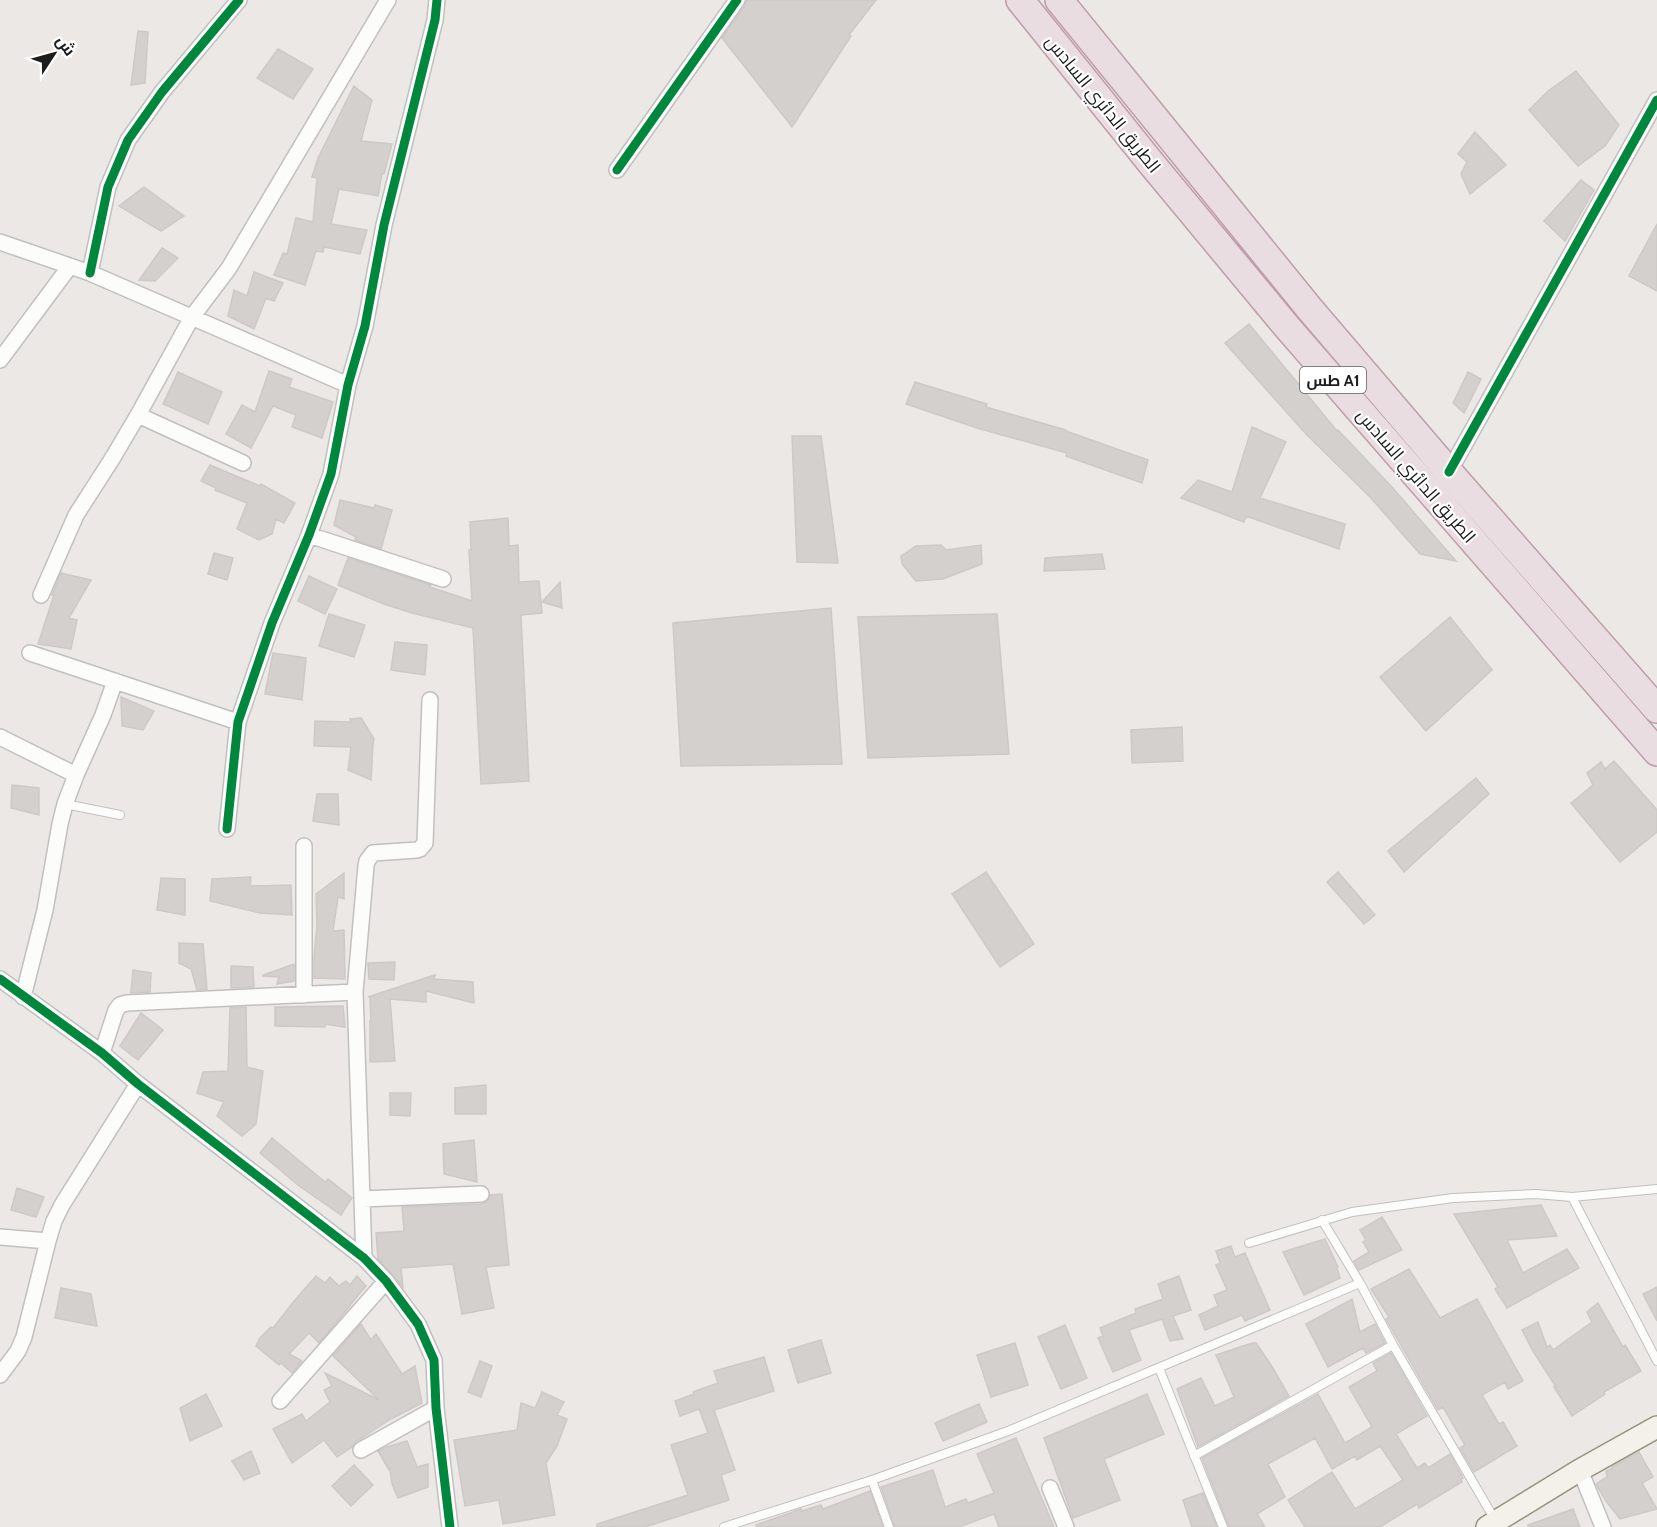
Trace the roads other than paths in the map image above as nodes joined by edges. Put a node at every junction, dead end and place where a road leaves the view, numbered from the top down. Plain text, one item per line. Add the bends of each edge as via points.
1 (239, 0) edge
2 (387, 0) edge
3 (436, 0) edge
4 (737, 0) edge
5 (1020, 0) edge
6 (1059, 0) edge
7 (1657, 100) edge
8 (617, 170) dead end
9 (0, 242) edge
10 (70, 266) junction
11 (90, 273) junction
12 (192, 316) junction
13 (0, 360) edge
14 (348, 385) junction
15 (138, 415) junction
16 (243, 463) dead end
17 (1449, 472) junction
18 (309, 535) junction
19 (443, 579) dead end
20 (41, 595) dead end
21 (30, 653) dead end
22 (115, 681) junction
23 (430, 700) dead end
24 (1657, 709) edge
25 (238, 722) junction
26 (0, 737) edge
27 (1657, 752) edge
28 (76, 775) junction
29 (65, 804) junction
30 (120, 815) dead end
31 (227, 829) dead end
32 (304, 846) dead end
33 (0, 979) edge
34 (355, 992) junction
35 (304, 995) junction
36 (23, 997) junction
37 (102, 1053) junction
38 (138, 1084) junction
39 (1657, 1189) edge
40 (481, 1194) dead end
41 (1572, 1197) junction
42 (362, 1199) junction
43 (1322, 1220) junction
44 (0, 1237) edge
45 (48, 1241) junction
46 (1249, 1243) dead end
47 (364, 1258) junction
48 (386, 1281) junction
49 (1360, 1282) junction
50 (1393, 1345) junction
51 (1657, 1361) edge
52 (1160, 1368) junction
53 (0, 1375) edge
54 (280, 1401) dead end
55 (436, 1408) junction
56 (1657, 1427) edge
57 (361, 1450) dead end
58 (1194, 1456) junction
59 (1580, 1470) junction
60 (872, 1480) junction
61 (1050, 1488) dead end
62 (1492, 1524) edge
63 (450, 1527) edge
64 (724, 1527) edge
65 (889, 1527) edge
66 (1066, 1527) edge
67 (1223, 1527) edge
68 (1603, 1527) edge

1 - 11 street via 162,92 128,140 108,187
2 - 12 street via 229,268
3 - 14 street via 435,20
4 - 8 street
5 - 27 highway, الطريق الدائري السادس / طس A1 via 1287,327
6 - 17 highway, الطريق الدائري السادس / طس A1 via 1309,308
7 - 17 street
9 - 10 street
10 - 11 street
10 - 13 street
11 - 12 street
12 - 14 street
12 - 15 street
14 - 18 street via 331,474
15 - 16 street
15 - 20 street via 76,515
17 - 24 highway, الطريق الدائري السادس / طس A1
18 - 19 street
18 - 25 street via 272,622
21 - 22 street
22 - 25 street
22 - 28 street
23 - 34 street via 425,843 417,850 377,852 367,861
25 - 31 street
26 - 28 street
28 - 29 street
29 - 30 lane
29 - 36 street
32 - 35 street
33 - 36 street
34 - 35 street
34 - 42 street
35 - 37 street via 120,1005
36 - 37 street
37 - 38 street
38 - 45 street via 62,1205
38 - 47 street
39 - 41 lane
40 - 42 street
41 - 43 lane via 1536,1194 1453,1198
41 - 51 lane
42 - 47 street
43 - 46 lane
43 - 49 lane
44 - 45 street
45 - 53 street via 24,1337
47 - 48 street
48 - 54 street
48 - 55 street via 418,1324 435,1360
49 - 50 lane
49 - 52 lane
50 - 58 lane
50 - 62 lane
52 - 58 lane
52 - 60 lane via 1008,1431
55 - 57 street
55 - 63 street
56 - 59 main road
58 - 67 lane
59 - 62 main road
59 - 68 street
60 - 64 lane
60 - 65 lane
61 - 66 street

